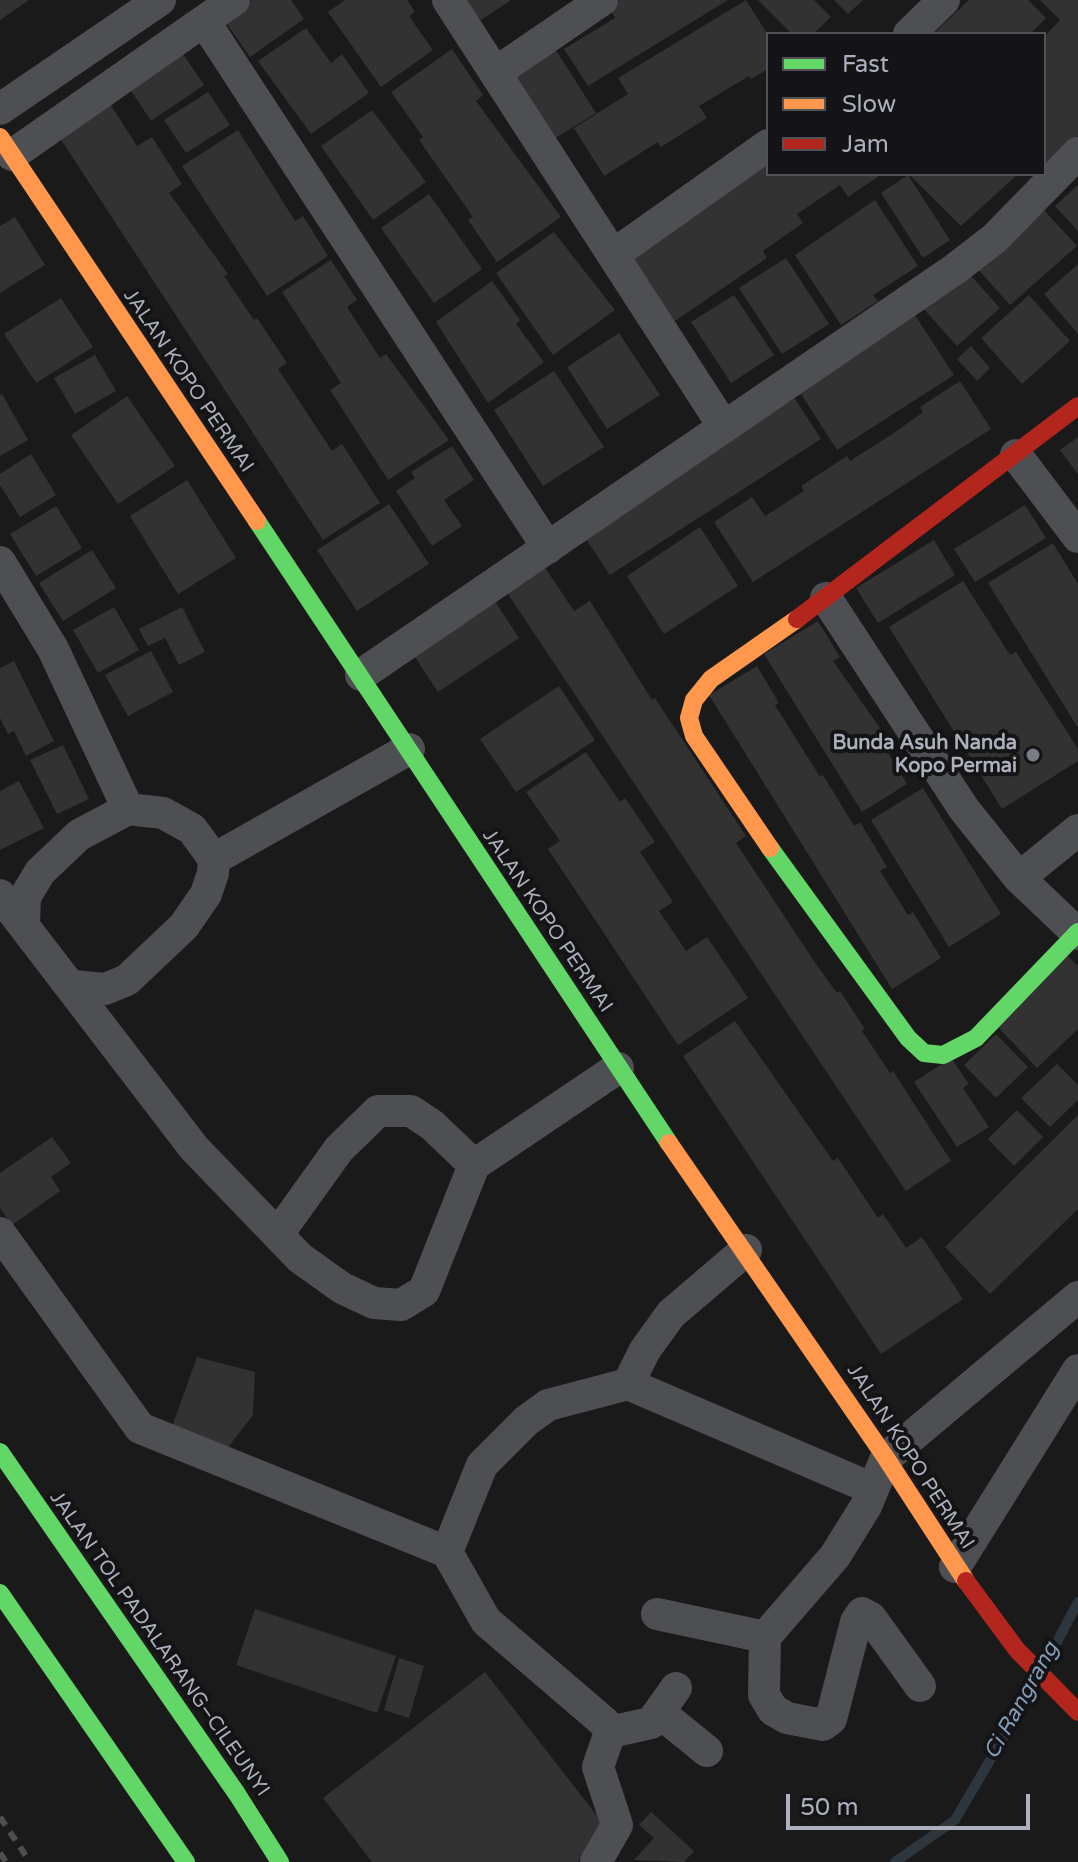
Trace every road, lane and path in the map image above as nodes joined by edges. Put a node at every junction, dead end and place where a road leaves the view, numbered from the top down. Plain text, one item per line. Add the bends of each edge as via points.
1 (160, 0) edge
2 (234, 0) edge
3 (448, 0) edge
4 (602, 0) edge
5 (944, 0) edge
6 (204, 21) junction
7 (911, 32) edge
8 (495, 73) junction
9 (0, 109) edge
10 (766, 146) edge
11 (6, 147) edge
12 (1078, 153) edge
13 (613, 255) junction
14 (1078, 406) edge
15 (724, 427) junction
16 (1016, 455) junction
17 (1078, 537) edge
18 (548, 548) junction
19 (0, 562) edge
20 (826, 598) junction
21 (361, 675) junction
22 (409, 749) junction
23 (128, 809) junction
24 (1078, 830) edge
25 (214, 859) junction
26 (1019, 878) junction
27 (0, 895) edge
28 (24, 923) junction
29 (1078, 933) edge
30 (73, 986) junction
31 (618, 1068) junction
32 (474, 1165) junction
33 (0, 1233) edge
34 (278, 1234) junction
35 (746, 1250) junction
36 (1078, 1297) edge
37 (1078, 1370) edge
38 (628, 1384) junction
39 (0, 1452) edge
40 (886, 1458) junction
41 (873, 1489) junction
42 (447, 1552) junction
43 (955, 1567) junction
44 (0, 1593) edge
45 (657, 1614) dead end
46 (765, 1637) junction
47 (920, 1686) dead end
48 (1074, 1707) edge
49 (610, 1732) junction
50 (707, 1751) dead end
51 (186, 1862) edge
52 (280, 1862) edge
53 (596, 1862) edge

1 - 9 street
2 - 6 street
3 - 8 street
4 - 8 street
5 - 7 street
6 - 11 street
6 - 18 street
8 - 13 street
10 - 13 street
11 - 21 main road, JALAN KOPO PERMAI
12 - 15 street via 985,246
13 - 15 street
14 - 16 main road
15 - 18 street
16 - 17 street
16 - 20 main road
18 - 21 street
19 - 23 street via 53,649
20 - 26 street via 937,770
20 - 29 main road via 711,679 694,700 689,718 694,736 772,851 908,1038 932,1056 976,1038
21 - 22 main road, JALAN KOPO PERMAI
22 - 25 street
22 - 31 main road, JALAN KOPO PERMAI
23 - 25 street via 163,813 192,829
23 - 28 street via 79,835 40,872 25,897
24 - 26 street
25 - 30 street via 206,894 146,965 105,989
26 - 29 street
27 - 28 street
28 - 30 street
30 - 34 street via 194,1148
31 - 32 street
31 - 35 main road, JALAN KOPO PERMAI
32 - 34 street via 411,1111 378,1111 332,1158
32 - 34 street via 424,1291 401,1305 374,1303 342,1288 300,1258
33 - 42 street via 140,1428
35 - 38 street via 671,1314
35 - 40 main road, JALAN KOPO PERMAI
36 - 40 street
37 - 43 street
38 - 41 street
38 - 42 street via 548,1405 526,1421 482,1465
39 - 52 main road, JALAN TOL PADALARANG–CILEUNYI
40 - 41 street
40 - 43 main road, JALAN KOPO PERMAI
41 - 46 street via 835,1556
42 - 49 street via 486,1621
43 - 48 main road, JALAN KOPO PERMAI via 1017,1650
44 - 51 main road
45 - 46 street
46 - 47 street via 764,1695 773,1710 787,1718 823,1725 831,1719 862,1613
49 - 50 street via 651,1723 668,1700
49 - 53 street via 598,1767 617,1825

